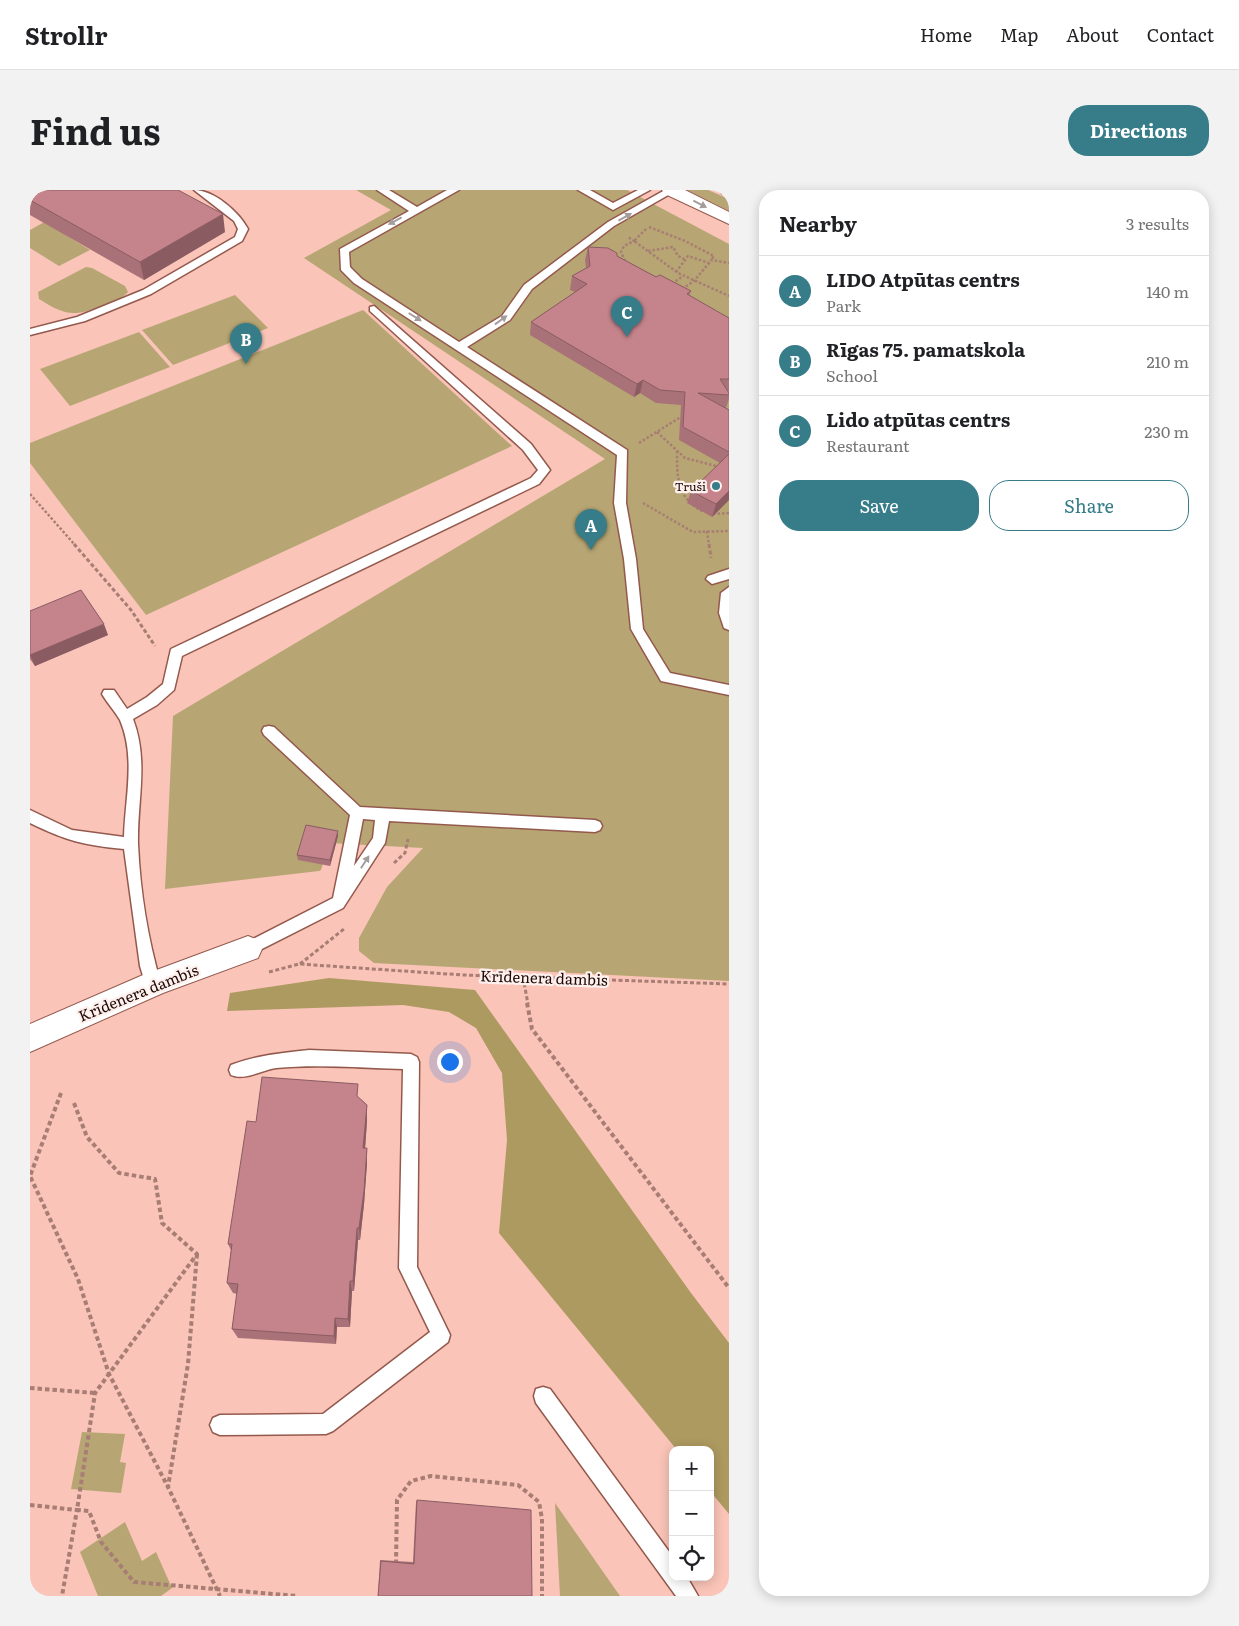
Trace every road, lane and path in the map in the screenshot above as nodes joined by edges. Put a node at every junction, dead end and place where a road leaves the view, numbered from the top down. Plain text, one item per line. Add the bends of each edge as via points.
1 (199, 190) edge
2 (382, 190) edge
3 (454, 190) edge
4 (583, 190) edge
5 (645, 190) edge
6 (671, 190) edge
7 (415, 210) junction
8 (729, 219) edge
9 (654, 222) dead end
10 (649, 227) junction
11 (628, 244) dead end
12 (647, 251) junction
13 (684, 259) junction
14 (711, 260) junction
15 (709, 264) junction
16 (729, 264) edge
17 (629, 266) edge
18 (676, 272) junction
19 (683, 276) junction
20 (694, 280) junction
21 (669, 287) edge
22 (678, 291) edge
23 (729, 296) edge
24 (374, 309) dead end
25 (30, 332) edge
26 (460, 346) junction
27 (689, 412) edge
28 (657, 432) junction
29 (677, 451) junction
30 (623, 453) junction
31 (722, 469) edge
32 (30, 494) edge
33 (620, 503) junction
34 (729, 514) edge
35 (729, 531) edge
36 (729, 574) edge
37 (712, 579) dead end
38 (729, 592) edge
39 (727, 609) edge
40 (729, 624) edge
41 (176, 653) junction
42 (729, 690) edge
43 (109, 694) dead end
44 (125, 717) junction
45 (269, 731) dead end
46 (357, 813) junction
47 (383, 815) junction
48 (30, 816) edge
49 (595, 826) dead end
50 (131, 844) junction
51 (338, 903) junction
52 (248, 949) joint
53 (360, 970) dead end
54 (522, 977) junction
55 (153, 984) junction
56 (729, 984) edge
57 (30, 1038) edge
58 (237, 1070) dead end
59 (60, 1094) dead end
60 (74, 1103) dead end
61 (197, 1254) junction
62 (729, 1288) edge
63 (109, 1374) junction
64 (30, 1388) edge
65 (95, 1392) junction
66 (543, 1396) dead end
67 (220, 1425) dead end
68 (168, 1487) junction
69 (30, 1504) edge
70 (77, 1510) junction
71 (396, 1567) edge
72 (669, 1569) edge
73 (678, 1581) edge
74 (218, 1590) junction
75 (62, 1596) edge
76 (220, 1596) edge
77 (297, 1596) edge
78 (542, 1596) edge
79 (688, 1596) edge

1 - 25 lane via 238,219 244,229 239,238 147,292 80,319
2 - 7 lane
3 - 7 lane
4 - 5 lane via 612,207
6 -> 8 street
26 -> 6 lane via 506,318 528,287 611,224
7 -> 26 lane via 344,251 344,268 358,281
9 - 10 path
10 - 12 path via 634,241
10 - 14 path via 714,256
11 - 17 path via 620,254
12 - 13 path via 674,247 678,256
12 - 18 path
13 - 15 path via 688,256
13 - 18 path
14 - 15 path
14 - 16 path
15 - 20 path
18 - 19 path
19 - 20 path
19 - 21 path
20 - 22 path
20 - 23 path
24 - 41 lane via 527,447 544,470 535,480
26 - 30 lane
27 - 28 path
28 - 29 path
28 - 30 path
29 - 31 path via 685,458
29 - 34 path via 682,496 689,506 707,513
30 - 33 lane
32 - 41 path via 130,610 153,645
33 - 35 path via 646,503 693,532
33 - 42 lane via 637,629 666,677
36 - 37 lane
38 - 39 lane
39 - 40 lane
41 - 44 lane via 170,686
43 - 44 lane
44 - 50 lane via 133,735 135,752
45 - 46 lane
46 - 47 lane
46 - 51 lane
47 - 49 lane
51 -> 47 lane via 380,839
48 - 50 lane via 69,835
50 - 55 lane
51 - 52 lane
52 - 55 street, Krīdenera dambis
53 - 54 path, Krīdenera dambis
54 - 56 path, Krīdenera dambis
54 - 62 path via 532,1029
55 - 57 street, Krīdenera dambis
58 - 67 lane via 273,1061 309,1058 411,1062 408,1268 441,1335 326,1424
59 - 63 path via 30,1176 78,1279
60 - 61 path via 87,1137 119,1173 155,1179 162,1223
61 - 63 path
61 - 68 path via 188,1364
63 - 65 path
63 - 68 path
64 - 65 path
65 - 70 path
66 - 72 lane
68 - 74 path
69 - 70 path
70 - 74 path via 89,1511 101,1542 134,1582
70 - 75 path
71 - 78 path via 398,1500 411,1481 431,1476 518,1485 539,1502
73 - 79 lane
74 - 76 path
74 - 77 path

